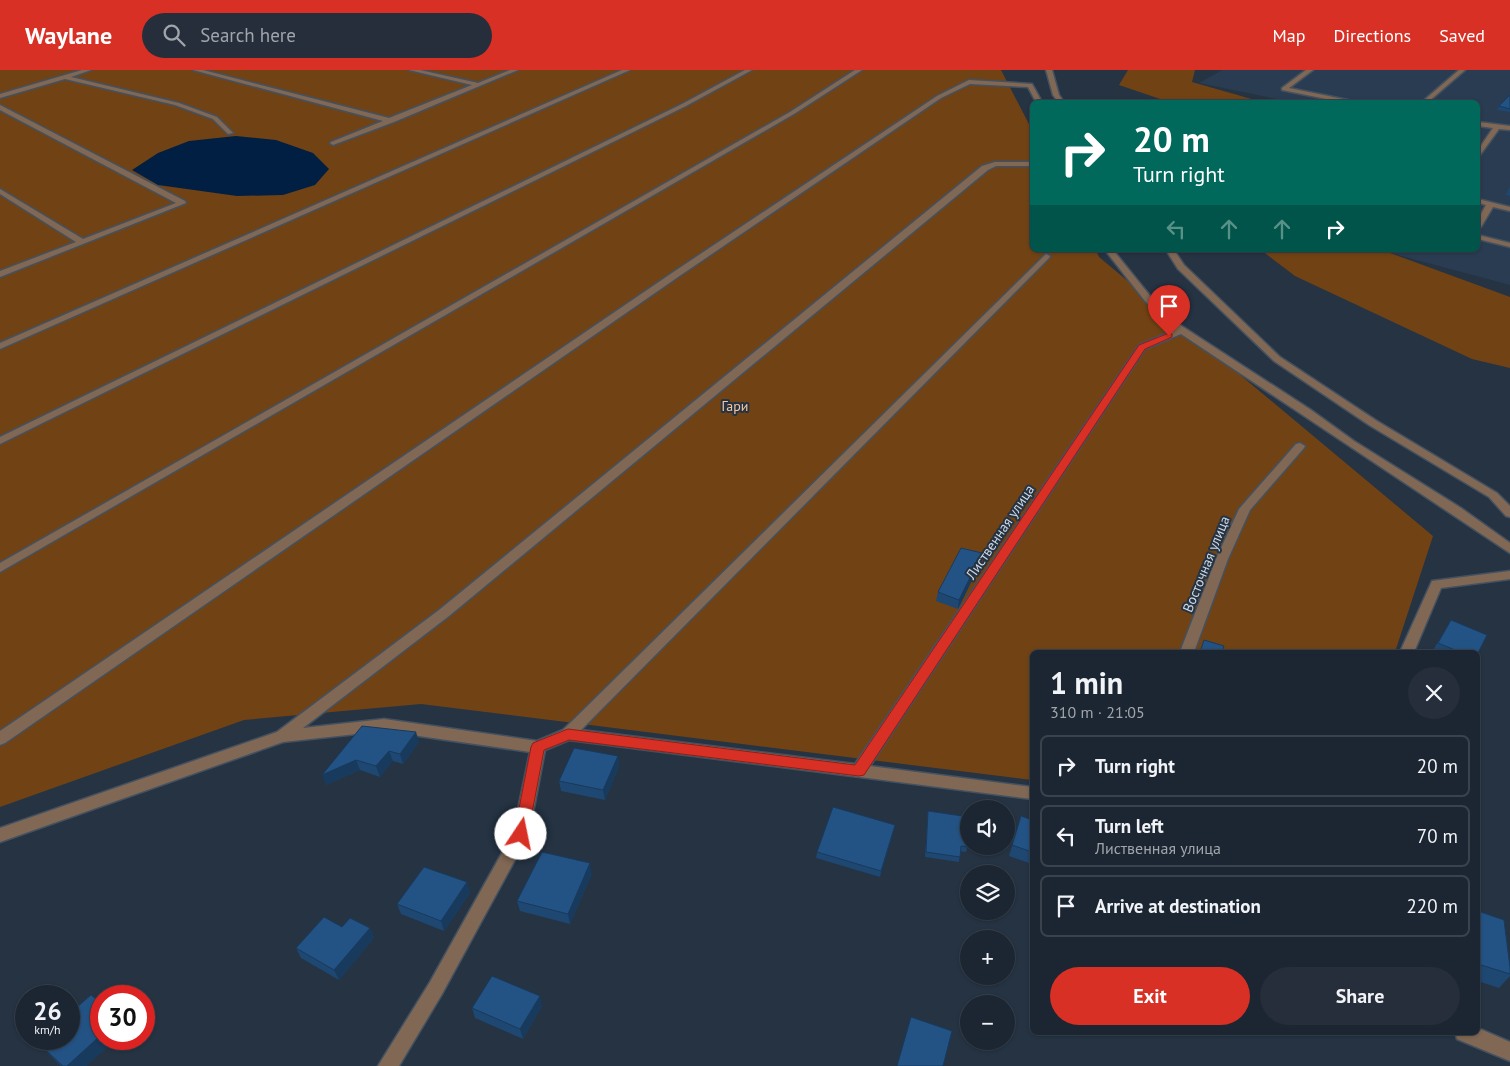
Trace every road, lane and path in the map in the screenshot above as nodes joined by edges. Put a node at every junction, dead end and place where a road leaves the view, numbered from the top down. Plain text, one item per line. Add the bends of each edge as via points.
1 (88, 70) edge
2 (196, 70) edge
3 (412, 70) edge
4 (515, 70) edge
5 (627, 70) edge
6 (748, 70) edge
7 (859, 70) edge
8 (1050, 70) edge
9 (1310, 70) edge
10 (1462, 70) edge
11 (66, 77) junction
12 (479, 85) junction
13 (0, 96) edge
14 (1038, 100) edge
15 (1060, 100) edge
16 (1338, 100) edge
17 (1428, 100) edge
18 (0, 107) edge
19 (392, 121) junction
20 (1480, 124) edge
21 (1497, 127) junction
22 (1510, 128) edge
23 (230, 133) dead end
24 (333, 143) dead end
25 (1480, 151) edge
26 (1030, 164) edge
27 (0, 191) edge
28 (1480, 202) edge
29 (1490, 204) junction
30 (1510, 209) edge
31 (1480, 222) edge
32 (1480, 238) edge
33 (82, 242) junction
34 (1510, 245) edge
35 (1110, 252) edge
36 (1171, 252) edge
37 (1046, 256) dead end
38 (0, 274) edge
39 (1182, 330) junction
40 (0, 346) edge
41 (0, 441) edge
42 (1300, 446) dead end
43 (1510, 513) edge
44 (1510, 549) edge
45 (0, 568) edge
46 (1510, 575) edge
47 (1188, 650) edge
48 (1408, 650) edge
49 (568, 734) junction
50 (282, 736) junction
51 (0, 739) edge
52 (538, 747) junction
53 (859, 771) junction
54 (1030, 793) edge
55 (0, 835) edge
56 (1471, 1035) edge
57 (1510, 1052) edge
58 (388, 1066) edge

1 - 11 street
2 - 19 street
3 - 12 street
4 - 12 street
5 - 40 street
6 - 41 street
7 - 45 street via 759,133
8 - 15 street
9 - 16 street via 1284,89
10 - 17 street
11 - 13 street
11 - 23 street via 177,104 215,118
12 - 19 street
14 - 51 street via 1030,85 990,82 968,82 940,97 675,274
18 - 33 street via 182,203
19 - 24 street
20 - 21 street
21 - 22 street
21 - 25 street
26 - 50 street via 995,164 986,168 444,613
27 - 33 street
28 - 29 street
29 - 30 street
29 - 31 street
32 - 34 street
33 - 38 street
35 - 39 street via 1148,299
36 - 43 street via 1181,267 1277,359 1373,423 1493,495
37 - 49 street
39 - 44 street via 1458,511
39 - 53 street, Лиственная улица via 1142,347
42 - 47 street, Восточная улица via 1245,509 1222,559
46 - 48 street via 1436,584
49 - 52 street
49 - 53 street
50 - 52 street via 384,725
50 - 55 street
52 - 58 street via 521,834 436,988
53 - 54 street
56 - 57 street

